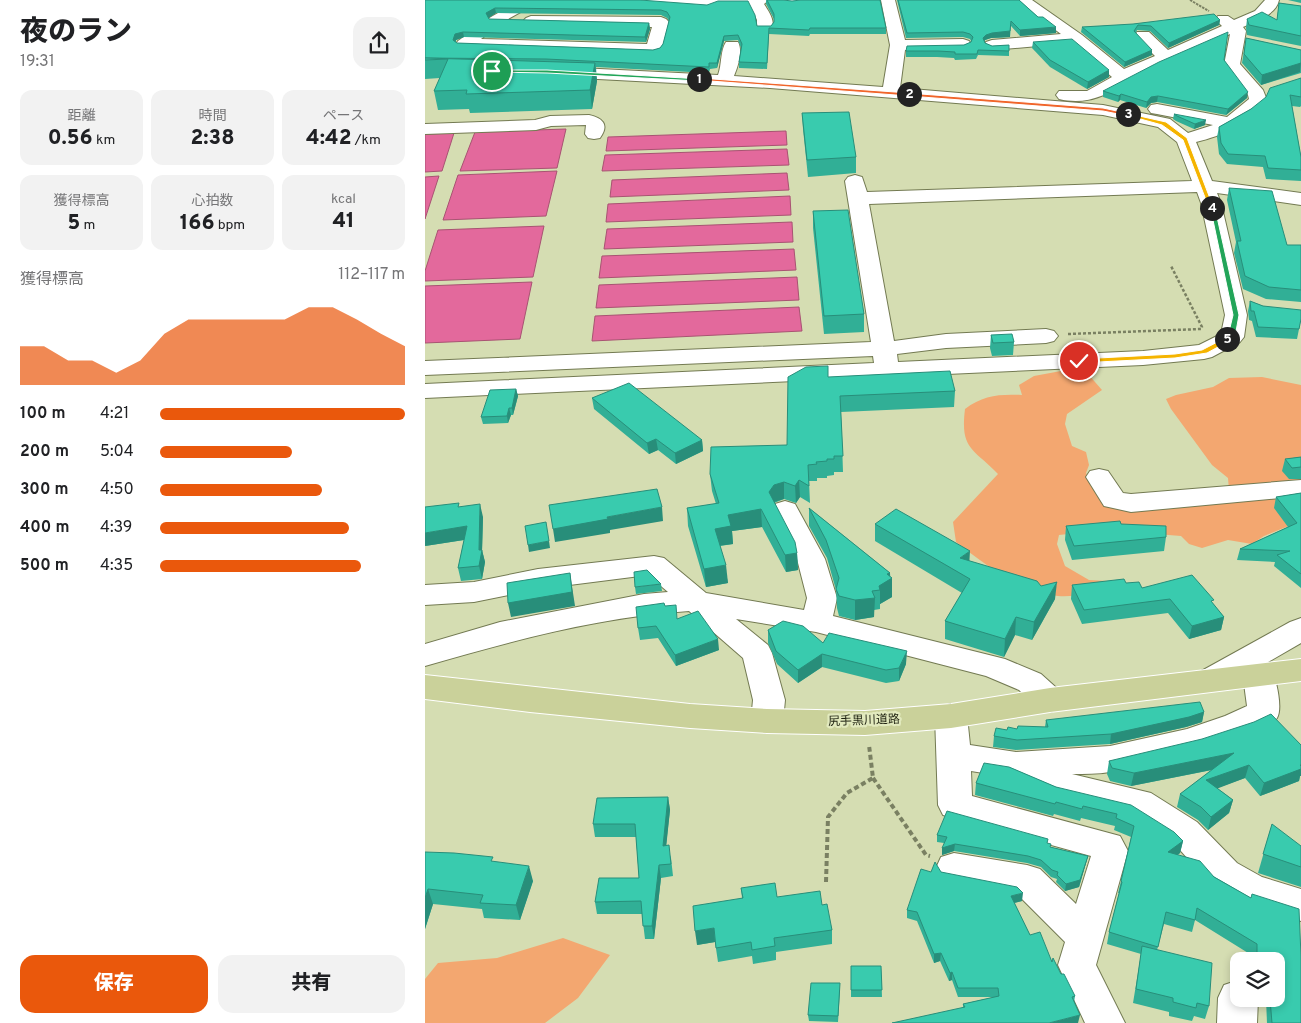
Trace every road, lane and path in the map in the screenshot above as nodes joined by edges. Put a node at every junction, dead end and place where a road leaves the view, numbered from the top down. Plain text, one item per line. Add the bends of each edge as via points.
1 (532, 0) edge
2 (629, 0) edge
3 (785, 0) edge
4 (800, 0) edge
5 (888, 0) edge
6 (1022, 0) edge
7 (1190, 0) edge
8 (759, 1) edge
9 (1276, 3) edge
10 (1217, 16) joint
11 (496, 20) junction
12 (765, 27) edge
13 (1235, 33) junction
14 (1143, 35) dead end
15 (1077, 38) junction
16 (1255, 43) edge
17 (963, 44) edge
18 (731, 45) dead end
19 (898, 45) junction
20 (992, 45) edge
21 (1167, 58) junction
22 (1109, 65) junction
23 (1088, 68) edge
24 (547, 72) edge
25 (1123, 77) junction
26 (725, 80) junction
27 (1274, 88) edge
28 (1063, 89) dead end
29 (891, 93) junction
30 (912, 94) junction
31 (1257, 94) junction
32 (1087, 96) junction
33 (1157, 108) dead end
34 (1232, 123) junction
35 (425, 128) edge
36 (594, 134) dead end
37 (1185, 139) junction
38 (1205, 186) junction
39 (1301, 199) edge
40 (1171, 266) dead end
41 (1230, 293) junction
42 (1253, 303) edge
43 (1046, 336) joint
44 (885, 359) junction
45 (425, 368) edge
46 (425, 390) edge
47 (1099, 477) dead end
48 (1301, 488) edge
49 (785, 510) dead end
50 (425, 595) edge
51 (693, 601) junction
52 (816, 622) junction
53 (1301, 629) edge
54 (425, 655) edge
55 (1301, 670) edge
56 (1259, 675) junction
57 (1207, 682) junction
58 (425, 687) edge
59 (1050, 700) junction
60 (951, 716) junction
61 (767, 721) junction
62 (865, 723) junction
63 (954, 755) junction
64 (1016, 765) junction
65 (873, 778) junction
66 (954, 868) joint
67 (825, 882) dead end
68 (1301, 905) edge
69 (1085, 938) junction
70 (1238, 1007) edge
71 (1105, 1023) edge
72 (1237, 1023) edge

1 - 11 street
2 - 8 street
3 - 4 street
5 - 19 street
6 - 15 street
7 - 10 path
8 - 12 street
9 - 13 street
10 - 13 street
11 - 11 street via 661,22 654,49 559,45 458,49
13 - 16 street
13 - 21 street
13 - 31 street via 1232,65
14 - 21 street
15 - 20 street via 1010,40
15 - 22 street
17 - 19 street
18 - 26 street
19 - 29 street
21 - 25 street
22 - 23 street
22 - 25 street
24 - 26 street
25 - 32 street via 1100,92
26 - 29 street
27 - 31 street
28 - 32 street
29 - 30 street
30 - 32 street via 917,88
30 - 37 street via 1142,116 1164,123
31 - 34 street via 1258,100
33 - 34 street
34 - 37 street via 1205,135
35 - 36 street via 536,126 550,121 589,120 595,122
37 - 38 street
38 - 39 street
38 - 41 street
38 - 44 street via 857,190
40 - 43 path via 1201,329
41 - 42 street
41 - 44 street via 1236,315 1232,337 1204,352 1143,358
43 - 44 street via 946,341
44 - 45 street
44 - 46 street
47 - 48 street via 1114,500 1131,503
49 - 52 street via 811,559 822,598
50 - 51 street via 474,592 538,579 653,566
51 - 52 street
51 - 54 street via 643,604 500,634
51 - 61 street via 757,653 769,700
52 - 59 street via 993,667 1031,682
53 - 57 street
55 - 56 main road, 尻手黒川道路
56 - 57 main road, 尻手黒川道路
56 - 64 street via 1264,712 1237,725 1110,760
57 - 59 main road, 尻手黒川道路
58 - 61 main road, 尻手黒川道路 via 540,701
59 - 60 main road, 尻手黒川道路
60 - 62 main road, 尻手黒川道路
60 - 63 street
61 - 62 main road, 尻手黒川道路
62 - 65 path
63 - 64 street
63 - 69 street via 955,805 1107,846 1110,851
64 - 68 street via 1055,784 1139,803 1185,832 1224,874 1251,889
65 - 66 path via 926,855
65 - 67 path via 847,794 828,817
66 - 69 street via 1027,880
69 - 71 street via 1077,965
70 - 72 street

